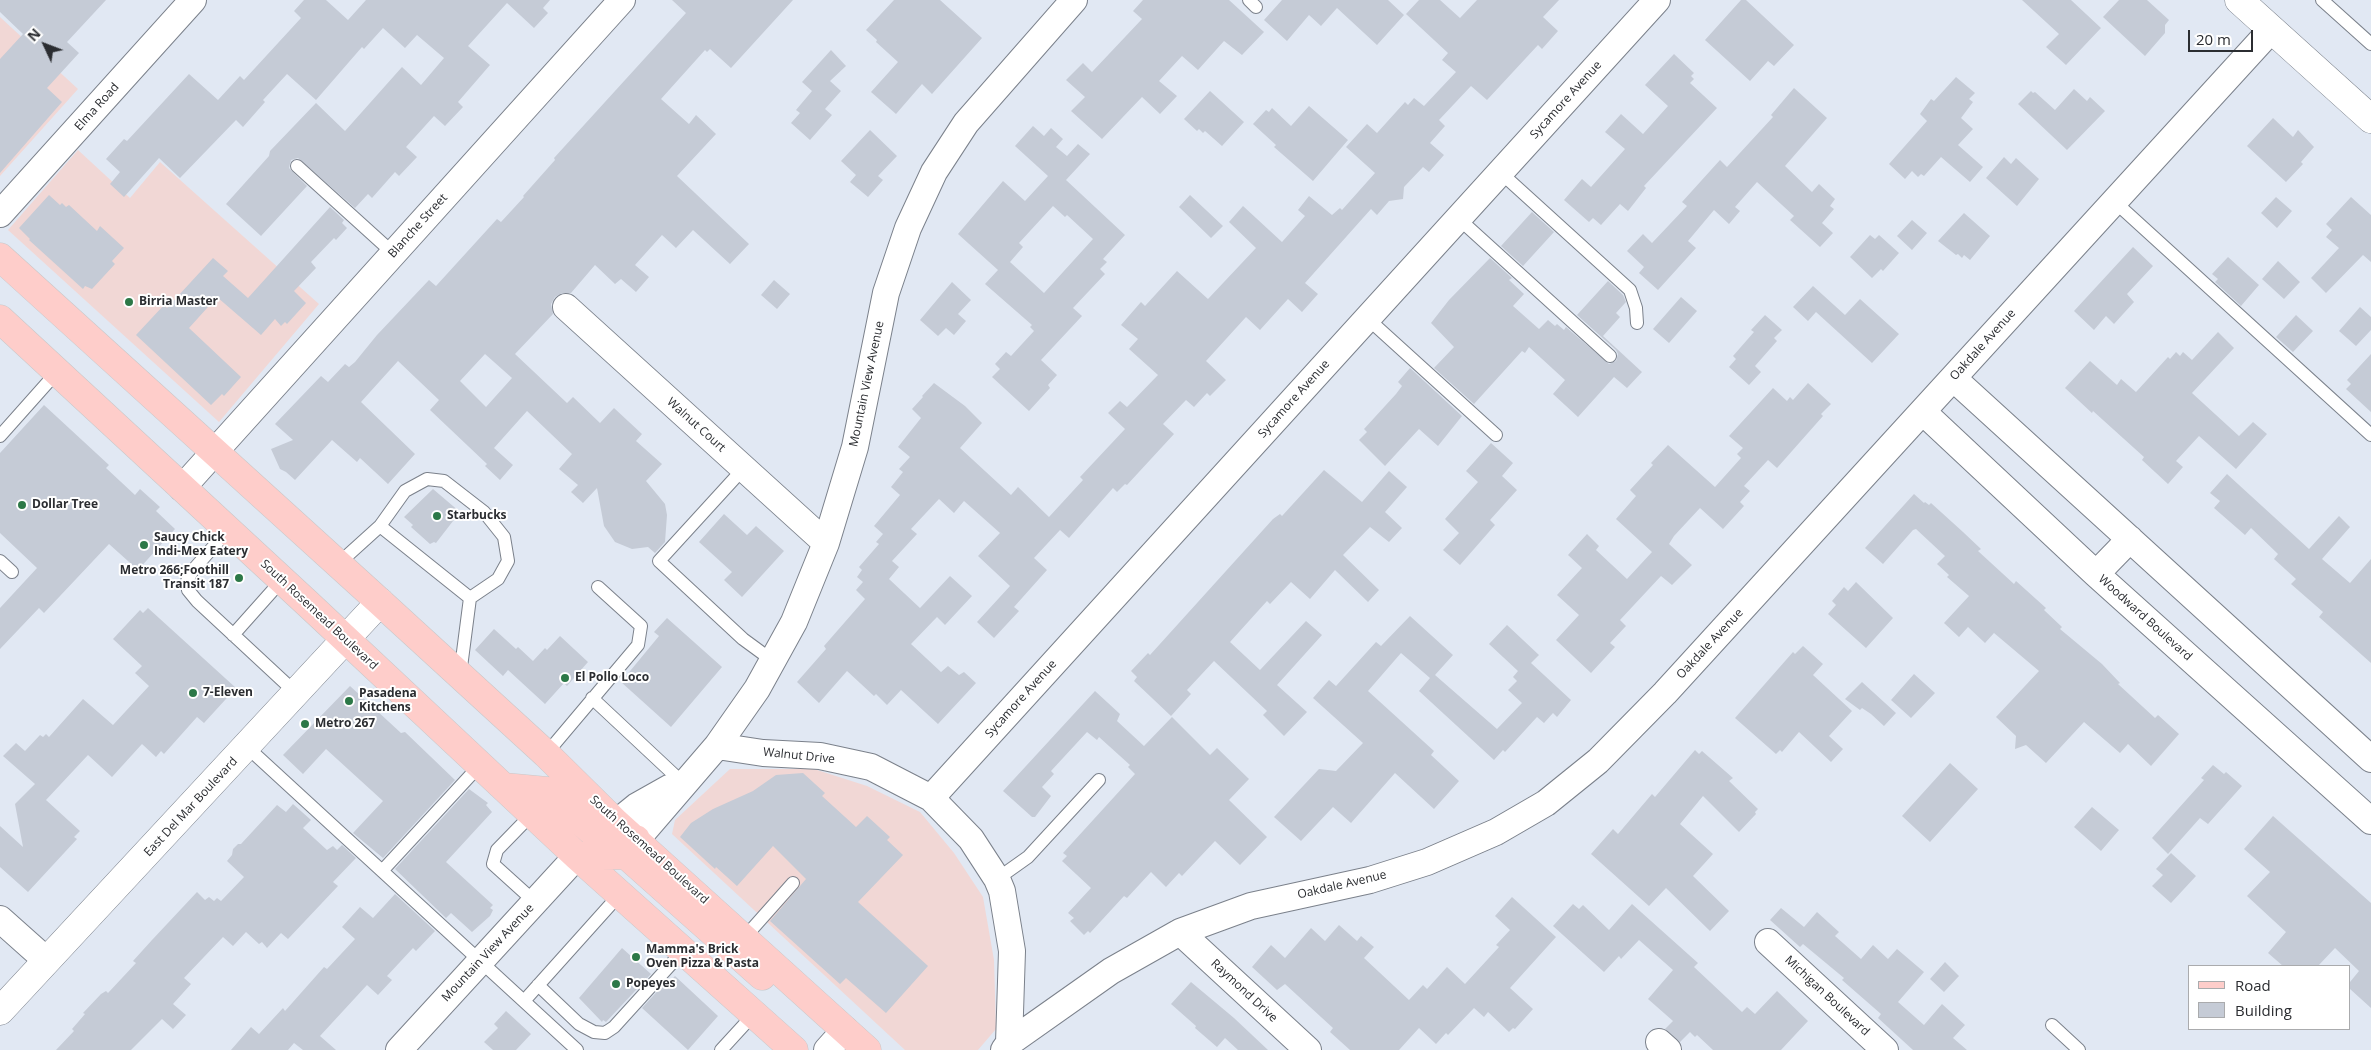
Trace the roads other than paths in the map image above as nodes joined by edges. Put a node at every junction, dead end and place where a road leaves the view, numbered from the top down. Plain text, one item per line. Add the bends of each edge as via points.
1 (193, 0) edge
2 (622, 0) edge
3 (1074, 0) edge
4 (1657, 0) edge
5 (2239, 0) edge
6 (2322, 0) edge
7 (2271, 30) junction
8 (2371, 44) edge
9 (2371, 119) edge
10 (296, 166) dead end
11 (1500, 172) junction
12 (2115, 202) junction
13 (0, 214) edge
14 (1458, 218) junction
15 (394, 253) junction
16 (0, 257) edge
17 (566, 307) dead end
18 (1367, 318) junction
19 (0, 321) edge
20 (1637, 323) dead end
21 (1610, 356) dead end
22 (57, 372) junction
23 (1953, 378) junction
24 (1923, 412) junction
25 (2371, 434) edge
26 (0, 436) edge
27 (1496, 436) dead end
28 (214, 452) junction
29 (744, 468) junction
30 (182, 488) junction
31 (380, 526) junction
32 (228, 530) junction
33 (2130, 539) junction
34 (826, 543) junction
35 (0, 561) edge
36 (338, 564) junction
37 (12, 572) dead end
38 (2096, 574) junction
39 (282, 580) junction
40 (598, 587) dead end
41 (470, 598) junction
42 (380, 602) junction
43 (233, 635) junction
44 (345, 639) junction
45 (772, 660) junction
46 (460, 675) junction
47 (296, 693) junction
48 (592, 698) junction
49 (717, 746) junction
50 (247, 747) junction
51 (546, 754) junction
52 (2371, 759) edge
53 (480, 765) junction
54 (1100, 780) dead end
55 (684, 784) junction
56 (504, 787) junction
57 (931, 798) junction
58 (532, 814) junction
59 (2371, 821) edge
60 (626, 831) junction
61 (577, 856) junction
62 (382, 871) junction
63 (997, 879) junction
64 (793, 883) dead end
65 (620, 894) junction
66 (535, 902) junction
67 (0, 919) edge
68 (1180, 932) junction
69 (750, 942) junction
70 (1768, 942) dead end
71 (682, 952) junction
72 (46, 960) junction
73 (480, 962) junction
74 (538, 985) junction
75 (801, 989) junction
76 (524, 1001) junction
77 (0, 1011) edge
78 (754, 1014) junction
79 (2052, 1025) dead end
80 (846, 1030) junction
81 (1006, 1046) edge
82 (399, 1050) edge
83 (577, 1050) edge
84 (721, 1050) edge
85 (794, 1050) edge
86 (827, 1050) edge
87 (867, 1050) edge
88 (1308, 1050) edge
89 (1886, 1050) edge
90 (2079, 1050) edge

1 - 13 street, Elma Road
2 - 15 street, Blanche Street
3 - 34 street, Mountain View Avenue via 966,123 934,172 911,220 886,293 855,446
4 - 11 street, Sycamore Avenue
5 - 7 main road
6 - 8 lane
7 - 9 main road
7 - 12 street, Oakdale Avenue
10 - 15 lane
11 - 14 street, Sycamore Avenue
11 - 20 lane via 1630,290
12 - 23 street, Oakdale Avenue
12 - 25 lane
14 - 18 street, Sycamore Avenue
14 - 21 lane
15 - 28 street, Blanche Street
16 - 28 main road, South Rosemead Boulevard
17 - 29 street, Walnut Court
18 - 27 lane
18 - 57 street, Sycamore Avenue
19 - 22 main road, South Rosemead Boulevard
22 - 26 lane
22 - 30 main road, South Rosemead Boulevard
23 - 24 street, Oakdale Avenue
23 - 33 street
24 - 38 street, Woodward Boulevard
24 - 68 street, Oakdale Avenue via 1665,693 1598,761 1546,802 1496,832 1427,862 1370,880 1252,906
28 - 30 street, Blanche Street
28 - 36 main road, South Rosemead Boulevard
29 - 34 street, Walnut Court
29 - 45 lane via 659,561 743,639
30 - 32 main road, South Rosemead Boulevard
31 - 36 lane
31 - 41 lane
31 - 41 lane via 405,491 427,479 444,481 484,512 504,537 508,561 498,579
32 - 39 main road, South Rosemead Boulevard
32 - 43 lane via 187,581 188,590 197,601
33 - 38 street
33 - 52 street
34 - 45 street, Mountain View Avenue via 794,622
35 - 37 lane
36 - 42 main road, South Rosemead Boulevard
38 - 59 street, Woodward Boulevard
39 - 43 lane
39 - 44 main road, South Rosemead Boulevard
40 - 48 lane via 641,626 638,644
41 - 46 lane
42 - 44 main road, East Del Mar Boulevard
42 - 46 main road, South Rosemead Boulevard
43 - 47 lane
44 - 47 main road, East Del Mar Boulevard
44 - 53 main road, South Rosemead Boulevard
45 - 49 street, Mountain View Avenue via 757,689
46 - 51 main road, South Rosemead Boulevard
47 - 50 main road, East Del Mar Boulevard
48 - 51 lane
48 - 55 lane
49 - 55 street, Mountain View Avenue
49 - 57 street, Walnut Drive via 763,753 820,756 871,767
50 - 62 lane
50 - 72 main road, East Del Mar Boulevard
51 - 60 main road, South Rosemead Boulevard
53 - 56 main road, South Rosemead Boulevard
53 - 62 lane
54 - 63 lane via 1028,857
55 - 60 street, Mountain View Avenue via 669,788 637,806
56 - 58 main road, South Rosemead Boulevard
56 - 60 main road via 547,791 594,833
57 - 63 street, Walnut Drive via 971,839
58 - 61 main road, South Rosemead Boulevard
58 - 66 lane via 497,850 493,864
60 - 69 main road, South Rosemead Boulevard
61 - 65 main road, South Rosemead Boulevard
61 - 66 street, Mountain View Avenue
61 - 75 main road via 626,855 761,976
62 - 73 lane
63 - 81 street, Walnut Drive via 1012,951
64 - 69 lane
65 - 71 main road, South Rosemead Boulevard
65 - 74 lane
66 - 73 street, Mountain View Avenue
67 - 72 street
68 - 81 street, Oakdale Avenue via 1110,971
68 - 88 street, Raymond Drive
69 - 75 main road, South Rosemead Boulevard
70 - 89 street, Michigan Boulevard
71 - 74 lane via 605,1033 594,1032 579,1024
71 - 78 main road, South Rosemead Boulevard
72 - 77 main road, East Del Mar Boulevard
73 - 76 lane
73 - 82 street, Mountain View Avenue
74 - 76 lane
75 - 80 main road, South Rosemead Boulevard
76 - 83 lane
78 - 84 lane
78 - 85 main road, South Rosemead Boulevard
79 - 90 lane
80 - 86 street
80 - 87 main road, South Rosemead Boulevard

